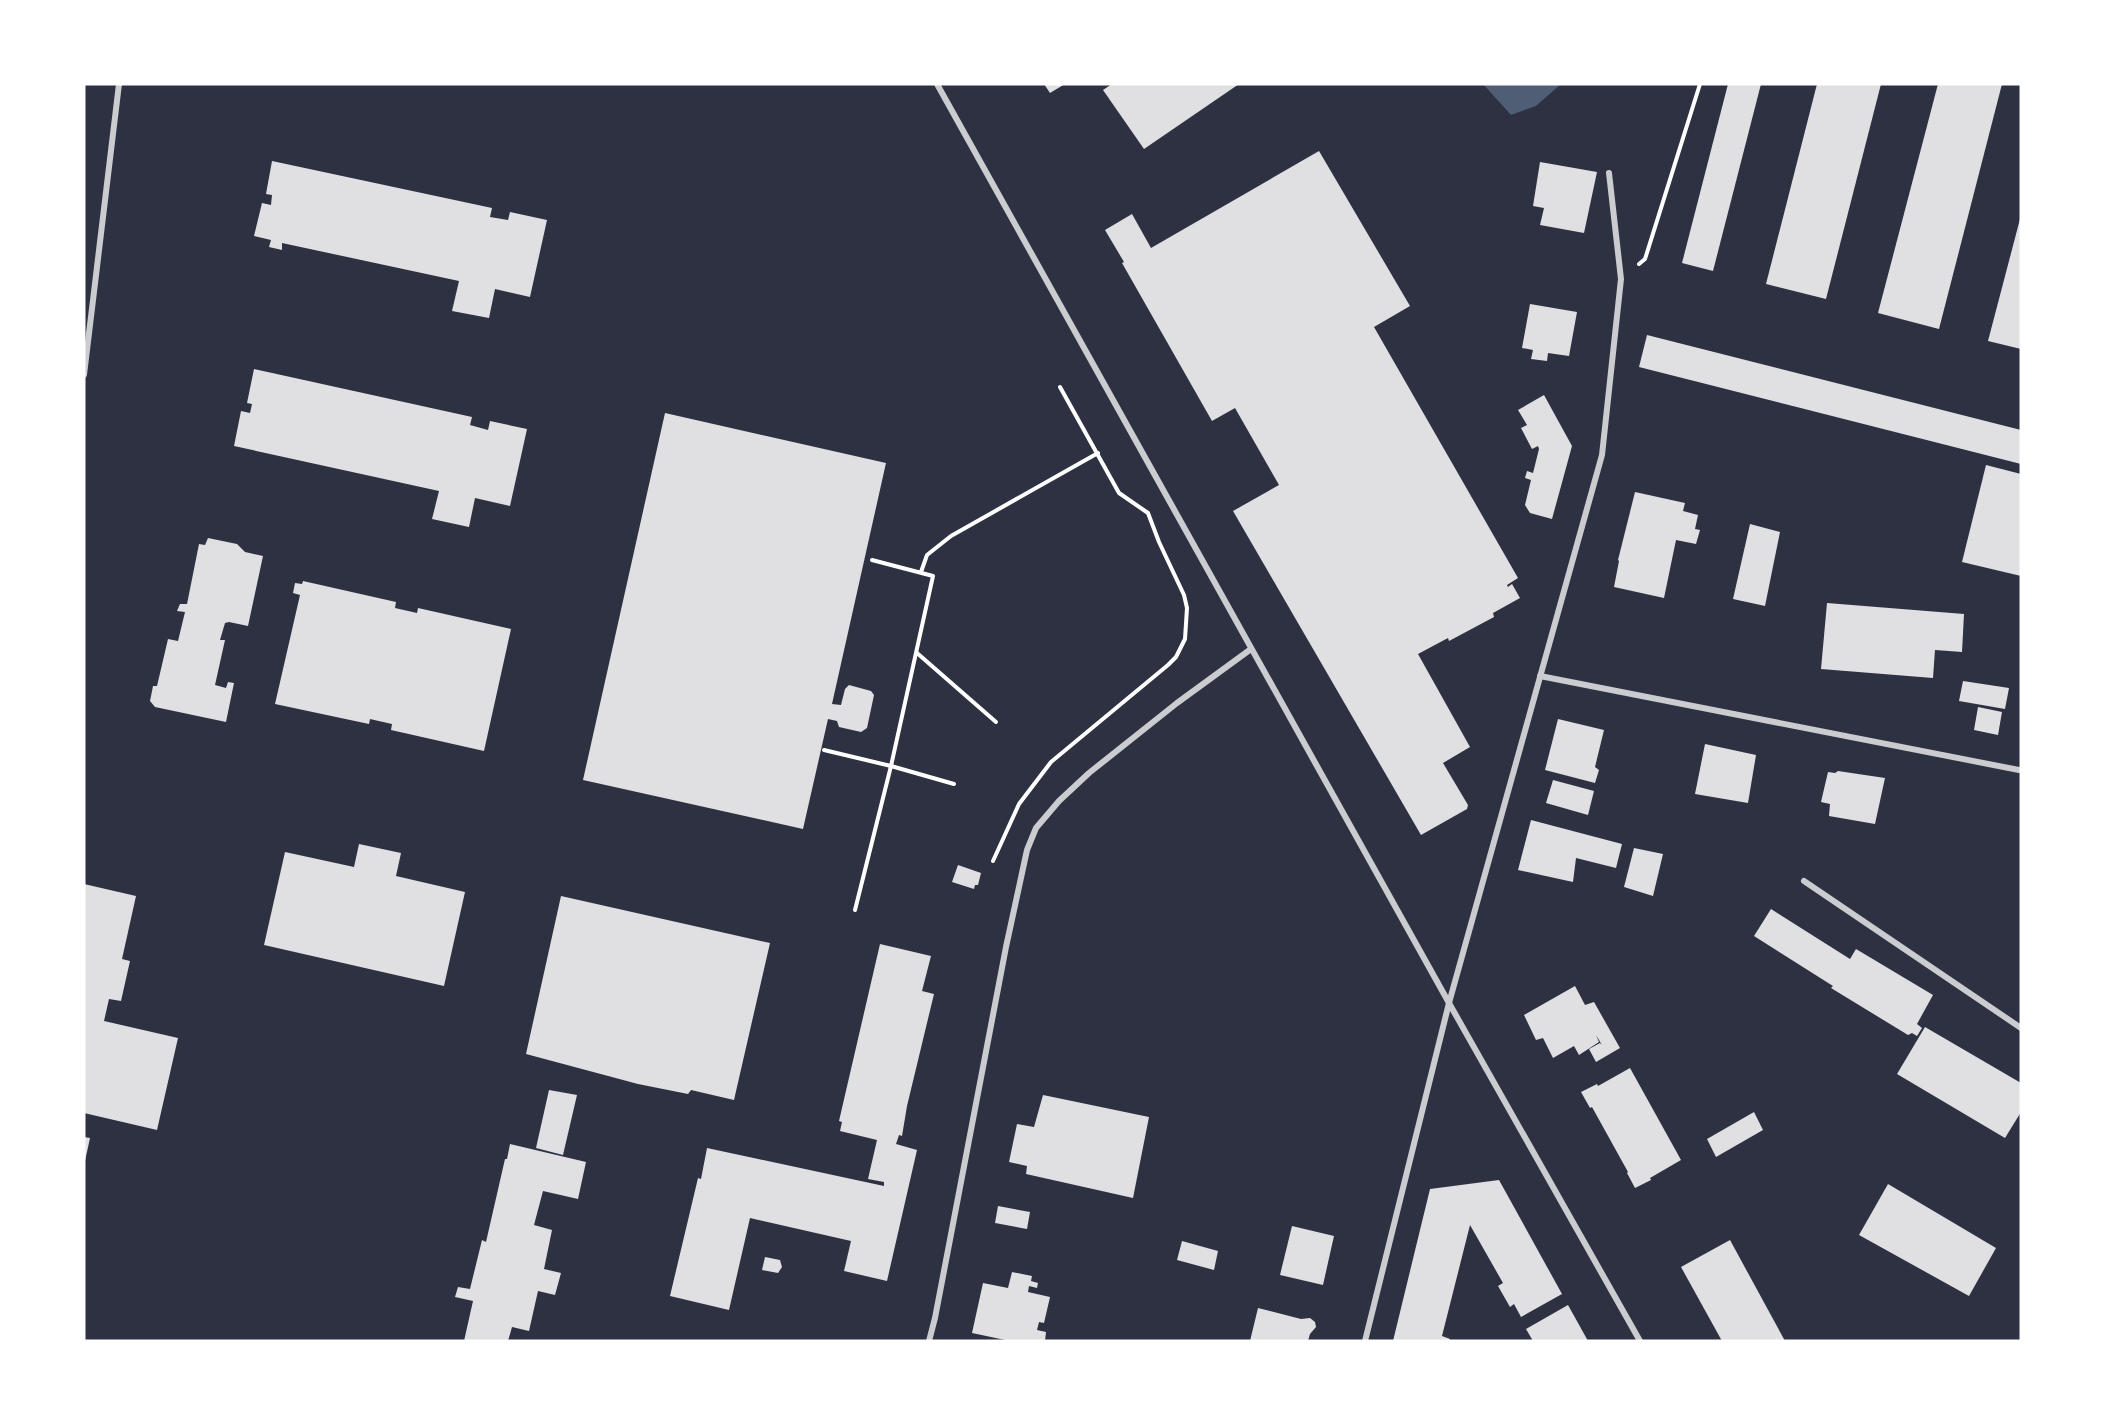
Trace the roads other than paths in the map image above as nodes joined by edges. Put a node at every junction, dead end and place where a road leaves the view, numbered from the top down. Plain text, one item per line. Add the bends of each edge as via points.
1 (119, 84) edge
2 (937, 84) edge
3 (1609, 173) dead end
4 (84, 375) edge
5 (1251, 649) junction
6 (1540, 676) junction
7 (2019, 770) dead end
8 (1804, 881) dead end
9 (1449, 1003) junction
10 (2021, 1028) edge
11 (929, 1341) edge
12 (1365, 1341) edge
13 (1640, 1341) edge

1 - 4 street
2 - 5 street
3 - 6 street via 1621,279 1602,455
5 - 9 street
5 - 11 street via 1089,773 1036,828 1027,850 1008,937
6 - 7 street
6 - 9 street
8 - 10 street
9 - 12 street
9 - 13 street

